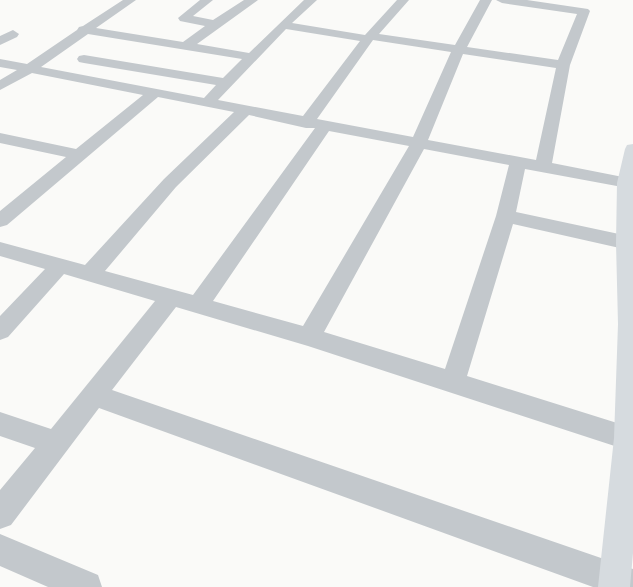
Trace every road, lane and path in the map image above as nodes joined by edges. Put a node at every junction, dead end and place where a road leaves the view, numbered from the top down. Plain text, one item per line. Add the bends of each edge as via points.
1 (130, 0) edge
2 (208, 0) edge
3 (252, 0) edge
4 (311, 0) edge
5 (403, 0) edge
6 (486, 0) edge
7 (502, 0) edge
8 (215, 24) junction
9 (283, 25) junction
10 (83, 30) junction
11 (13, 34) dead end
12 (369, 38) junction
13 (0, 41) edge
14 (185, 47) junction
15 (459, 49) junction
16 (252, 57) junction
17 (84, 59) dead end
18 (0, 63) edge
19 (563, 65) junction
20 (29, 68) junction
21 (227, 83) junction
22 (0, 86) edge
23 (154, 93) junction
24 (207, 103) junction
25 (244, 111) junction
26 (315, 124) junction
27 (0, 138) edge
28 (418, 144) junction
29 (633, 149) edge
30 (78, 155) junction
31 (518, 162) junction
32 (543, 167) junction
33 (630, 184) edge
34 (506, 216) junction
35 (0, 221) edge
36 (629, 244) edge
37 (0, 249) edge
38 (60, 266) junction
39 (90, 274) junction
40 (171, 297) junction
41 (198, 305) junction
42 (631, 324) edge
43 (0, 331) edge
44 (310, 337) junction
45 (453, 382) junction
46 (94, 395) junction
47 (0, 424) edge
48 (630, 439) edge
49 (56, 443) junction
50 (0, 514) edge
51 (0, 550) edge
52 (621, 584) edge
53 (86, 587) edge

1 - 10 street
2 - 8 street via 184,18
3 - 8 street
4 - 9 street
5 - 12 street
6 - 15 street
7 - 19 street via 584,11
8 - 14 street
9 - 12 street
9 - 16 street
10 - 14 street
10 - 20 street
11 - 13 street
12 - 15 street
12 - 26 street
14 - 16 street
15 - 19 street
15 - 28 street
16 - 21 street
17 - 21 street
18 - 20 street
19 - 32 street
20 - 22 street
20 - 23 street
21 - 24 street
23 - 24 street
23 - 30 street
24 - 25 street
25 - 26 street
25 - 39 street via 170,183
26 - 28 street
26 - 41 street
27 - 30 street
28 - 31 street
28 - 44 street
29 - 33 street
30 - 35 street
31 - 32 street
31 - 34 street
32 - 33 street
33 - 36 street
34 - 36 street
34 - 45 street
36 - 42 street
37 - 38 street
38 - 39 street
38 - 43 street
39 - 40 street
40 - 41 street
40 - 46 street
41 - 44 street
42 - 48 street
44 - 45 street
45 - 48 street
46 - 49 street
46 - 52 street
47 - 49 street
48 - 52 street
49 - 50 street
51 - 53 street

